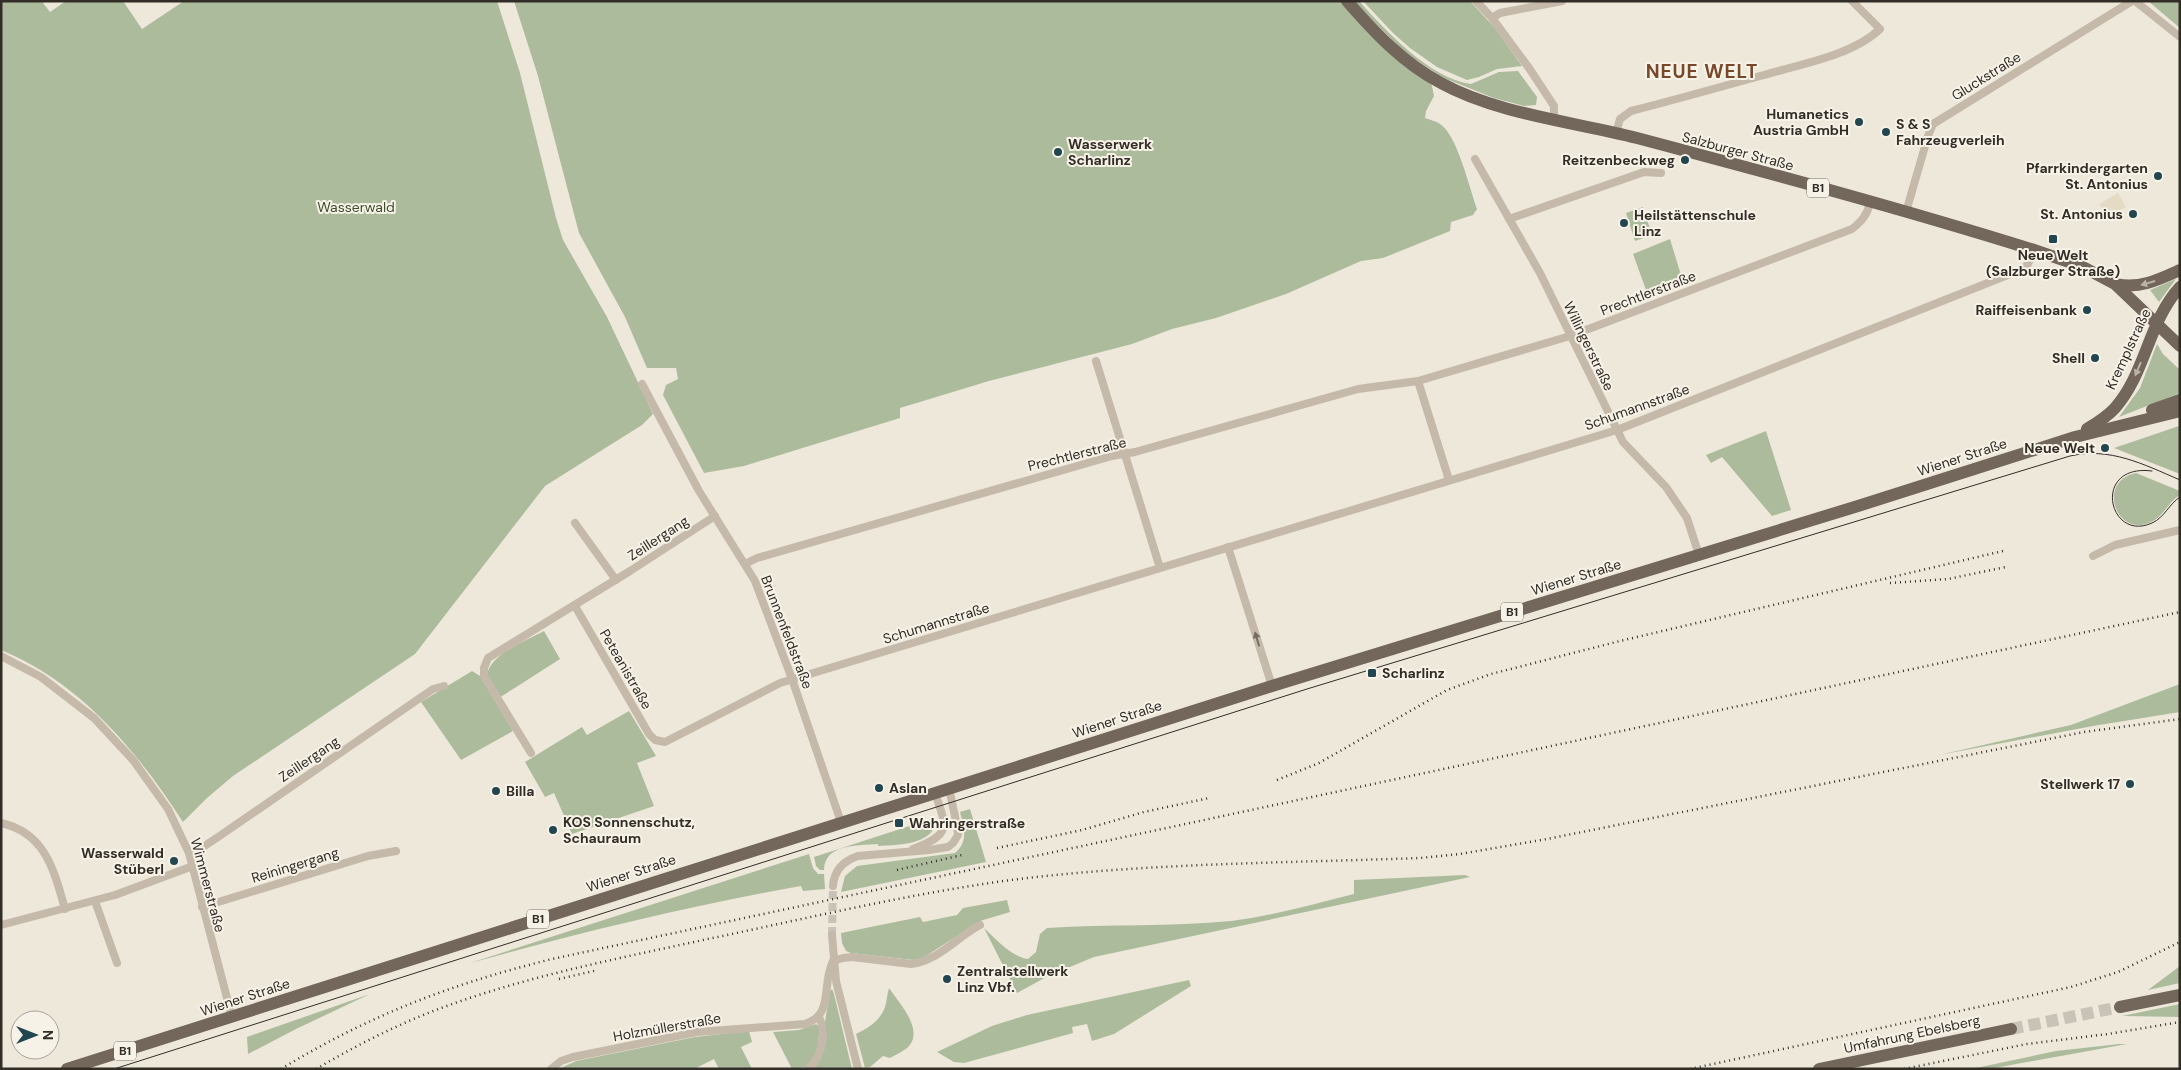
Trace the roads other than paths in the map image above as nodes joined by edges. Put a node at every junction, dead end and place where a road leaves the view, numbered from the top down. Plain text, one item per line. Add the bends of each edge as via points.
1 (1347, 1) edge
2 (1476, 1) edge
3 (1562, 1) edge
4 (1852, 1) edge
5 (2134, 1) edge
6 (1492, 18) junction
7 (2180, 37) edge
8 (1554, 119) junction
9 (1616, 133) junction
10 (1475, 158) dead end
11 (1661, 173) dead end
12 (1870, 202) junction
13 (1906, 212) junction
14 (1509, 219) junction
15 (2034, 250) junction
16 (2180, 270) edge
17 (2115, 284) junction
18 (2180, 287) edge
19 (2157, 324) junction
20 (1570, 336) junction
21 (2180, 346) edge
22 (1096, 361) dead end
23 (1418, 381) junction
24 (642, 384) dead end
25 (2180, 400) edge
26 (2180, 411) edge
27 (2118, 425) junction
28 (1617, 430) junction
29 (2075, 437) junction
30 (1125, 454) junction
31 (1449, 480) junction
32 (715, 516) junction
33 (575, 522) dead end
34 (2180, 530) edge
35 (1228, 547) junction
36 (1699, 555) junction
37 (2093, 556) dead end
38 (745, 564) junction
39 (1160, 568) junction
40 (616, 580) junction
41 (575, 606) junction
42 (1, 656) edge
43 (792, 679) junction
44 (444, 686) dead end
45 (1272, 686) junction
46 (659, 742) joint
47 (531, 753) dead end
48 (949, 788) junction
49 (935, 793) junction
50 (841, 822) junction
51 (1, 823) edge
52 (396, 851) dead end
53 (908, 851) junction
54 (188, 853) junction
55 (193, 866) junction
56 (833, 886) tunnel mouth
57 (95, 901) junction
58 (202, 907) junction
59 (65, 909) junction
60 (1, 925) edge
61 (980, 925) dead end
62 (832, 935) tunnel mouth
63 (833, 961) junction
64 (117, 963) dead end
65 (2180, 995) edge
66 (2120, 1007) tunnel mouth
67 (232, 1017) junction
68 (819, 1017) junction
69 (2012, 1030) tunnel mouth
70 (67, 1069) edge
71 (551, 1069) edge
72 (808, 1069) edge
73 (858, 1069) edge
74 (1819, 1069) edge

1 - 8 main road, Salzburger Straße / B1 via 1394,51 1439,82 1490,102
2 - 6 street
3 - 6 street via 1500,13
4 - 9 street via 1880,29 1872,37 1822,58 1631,111 1620,119
5 - 7 street
5 - 13 street, Gluckstraße via 1933,124
6 - 8 street via 1554,106
8 - 9 main road, Salzburger Straße / B1
9 - 12 main road, Salzburger Straße / B1
10 - 14 street, Willingerstraße
11 - 14 street via 1644,172
12 - 13 main road, Salzburger Straße / B1
12 - 20 street, Prechtlerstraße via 1867,214 1852,229
13 - 15 main road, Salzburger Straße / B1
14 - 20 street, Willingerstraße via 1540,273
15 - 17 main road, Salzburger Straße / B1 via 2080,266
15 - 28 street, Schumannstraße via 2023,269
16 -> 17 main road via 2147,285
17 - 19 main road, Salzburger Straße / B1
18 - 19 main road, Kremplstraße
19 - 21 main road, Salzburger Straße / B1
19 -> 29 main road, Kremplstraße / B1 via 2133,380 2119,403 2107,416
20 - 23 street, Prechtlerstraße
20 - 28 street, Willingerstraße
22 - 30 street
23 - 30 street, Prechtlerstraße via 1358,389
23 - 31 street
24 - 32 street, Brunnenfeldstraße
25 - 27 main road, B1
26 - 27 main road, Wiener Straße
27 - 29 main road, Wiener Straße / B1
28 - 31 street, Schumannstraße
28 - 36 street, Willingerstraße via 1622,442 1666,488 1687,518
29 - 36 main road, Wiener Straße / B1
30 - 38 street, Prechtlerstraße via 784,550
30 - 39 street
31 - 35 street, Schumannstraße
32 - 38 street, Brunnenfeldstraße
32 - 40 street, Zeillergang
33 - 40 street
34 - 37 street via 2115,544
35 - 39 street, Schumannstraße
45 -> 35 street
36 - 45 main road, Wiener Straße / B1
38 - 43 street, Brunnenfeldstraße
39 - 43 street, Schumannstraße
40 - 41 street, Zeillergang
41 - 46 street, Peteanistraße via 649,734
41 - 47 street, Zeillergang via 492,654 485,662 484,676 488,684
42 - 54 street, Wimmerstraße via 41,677 74,701 114,738 168,809
43 - 46 street, Schumannstraße via 675,739
43 - 50 street, Brunnenfeldstraße
44 - 54 street, Zeillergang via 433,689 207,844
45 - 48 main road, Wiener Straße / B1
48 - 49 main road, Wiener Straße / B1
48 - 53 street via 957,826 956,840 948,847
49 - 50 main road, Wiener Straße / B1
49 - 53 street via 944,825 942,832 934,840
50 - 67 main road, Wiener Straße / B1
51 - 59 street via 25,832 44,852 51,863
52 - 58 street, Reiningergang via 368,856
53 - 56 street via 850,859 836,873
54 - 55 street, Wimmerstraße
55 - 57 street
55 - 58 street, Wimmerstraße
57 - 59 street
57 - 64 street
58 - 67 street, Wimmerstraße
59 - 60 street
61 - 63 street via 920,963 852,957
62 - 63 street
63 - 68 street
63 - 73 street
65 - 66 main road
67 - 70 main road, Wiener Straße / B1
68 - 71 street, Holzmüllerstraße via 794,1026 697,1032 573,1057
68 - 72 street via 822,1024 821,1049 817,1060
69 - 74 main road, Umfahrung Ebelsberg

